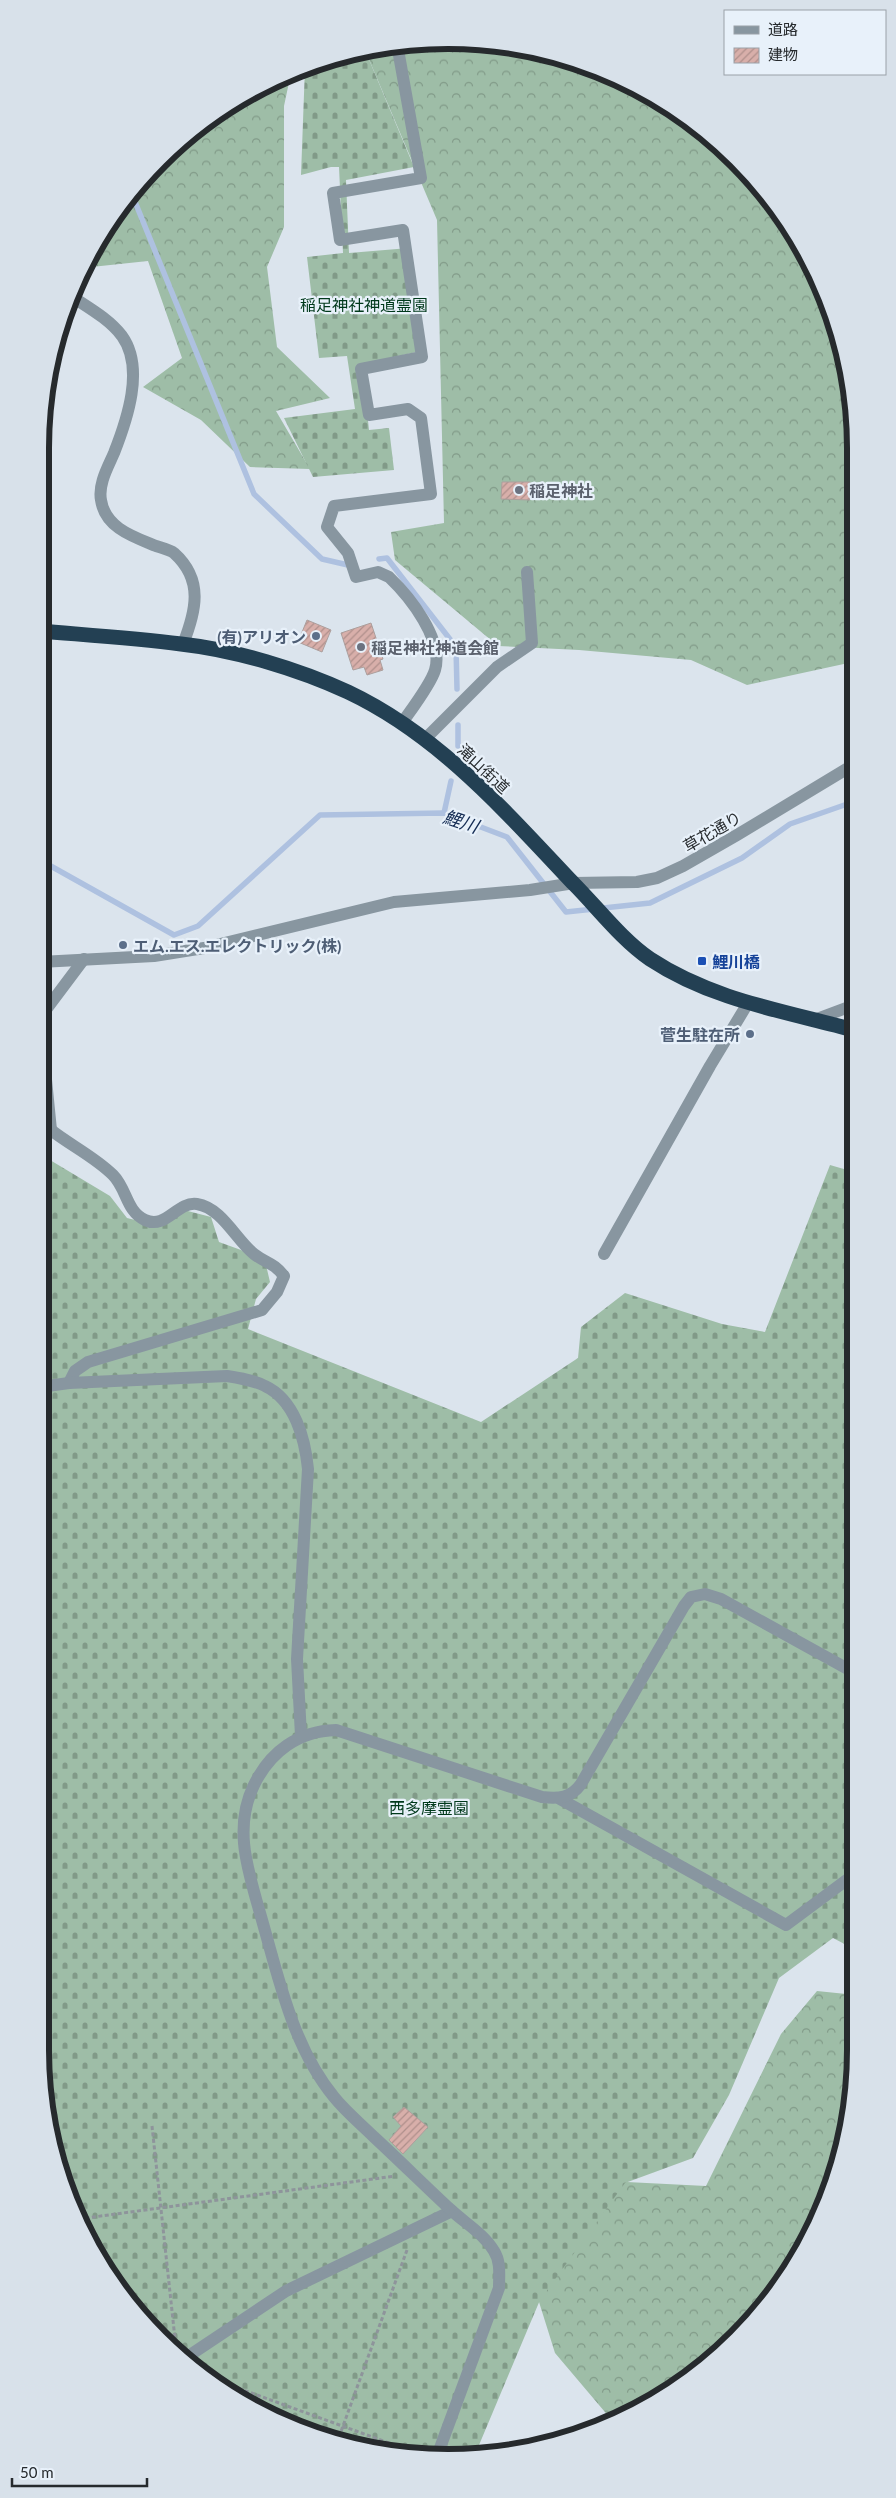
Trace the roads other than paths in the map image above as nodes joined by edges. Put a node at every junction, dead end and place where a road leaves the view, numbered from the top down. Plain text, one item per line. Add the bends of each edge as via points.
1 (399, 52) edge
2 (77, 300) edge
3 (527, 572) dead end
4 (49, 632) edge
5 (183, 644) junction
6 (402, 723) junction
7 (425, 739) junction
8 (847, 769) edge
9 (579, 889) junction
10 (84, 959) junction
11 (49, 961) edge
12 (748, 1003) junction
13 (49, 1005) edge
14 (847, 1008) edge
15 (814, 1020) junction
16 (847, 1028) edge
17 (49, 1135) edge
18 (604, 1254) dead end
19 (69, 1382) junction
20 (49, 1385) edge
21 (847, 1669) edge
22 (301, 1736) junction
23 (560, 1799) junction
24 (847, 1880) edge
25 (452, 2210) junction
26 (190, 2355) edge
27 (440, 2449) edge

1 - 6 street via 421,178 333,193 340,240 403,230 422,357 361,369 369,415 408,409 421,418 431,494 334,506 327,527 348,553 356,578 378,572 389,577 433,635 437,652 435,671
2 - 5 street via 102,316 121,335 129,349 132,387 128,417 102,484 101,501 108,518 119,529 173,552 188,572 197,595 192,623
3 - 7 street via 532,643 498,667
4 - 5 highway, 滝山街道
5 - 6 highway, 滝山街道 via 267,662 348,692
6 - 7 highway, 滝山街道
7 - 9 highway, 滝山街道 via 468,774
8 - 9 street, 草花通り via 684,866 657,878
9 - 10 street, 草花通り via 556,886 394,902 204,948 154,956
9 - 12 highway, 滝山街道 via 649,958 676,974
10 - 11 street, 草花通り
10 - 13 street
12 - 15 highway, 滝山街道
12 - 18 street
14 - 15 street
15 - 16 highway, 滝山街道
17 - 19 street via 112,1174 121,1185 132,1212 146,1221 160,1222 184,1206 197,1204 216,1214 255,1254 275,1265 284,1276 277,1292 262,1310 88,1362 75,1371
19 - 20 street
19 - 22 street via 227,1376 266,1386 292,1413 306,1444 308,1469 298,1660
21 - 23 street via 721,1599 704,1594 692,1597 576,1792
22 - 23 street via 317,1730 336,1730 542,1797
22 - 25 street via 283,1748 260,1774 246,1800 242,1832 245,1861 284,1994 318,2077 336,2100
23 - 24 street via 786,1925
25 - 26 street via 286,2291
25 - 27 street via 485,2238 495,2253 500,2267 499,2288

